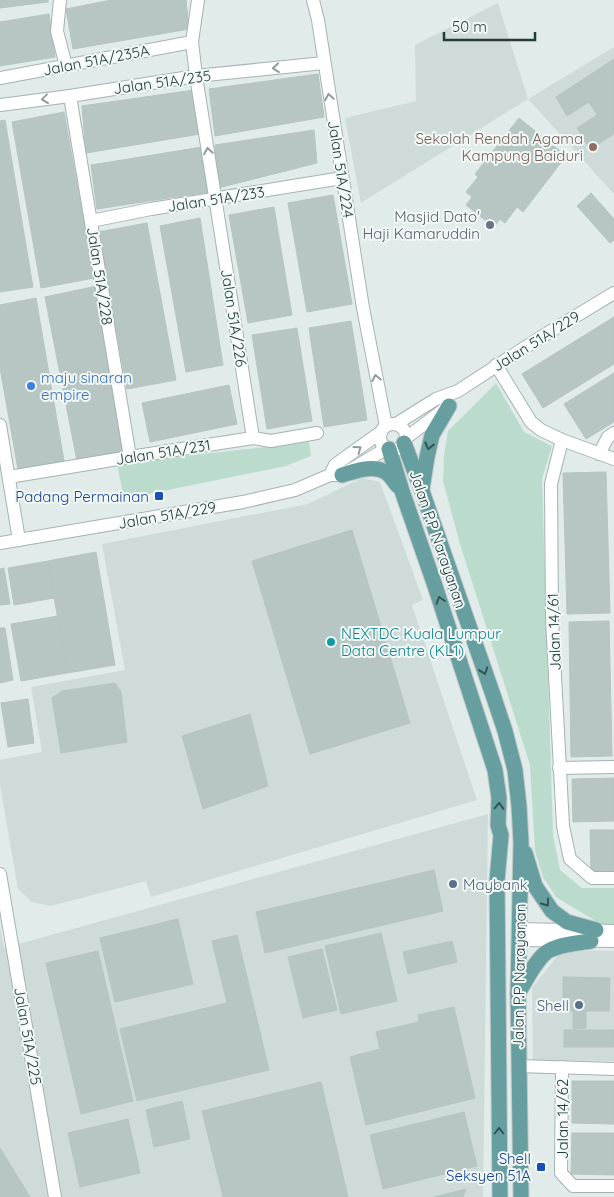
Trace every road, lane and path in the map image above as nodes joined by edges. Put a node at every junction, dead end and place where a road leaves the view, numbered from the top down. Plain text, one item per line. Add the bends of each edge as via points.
1 (60, 0) edge
2 (198, 0) edge
3 (313, 0) edge
4 (192, 42) junction
5 (324, 64) junction
6 (66, 66) junction
7 (196, 76) junction
8 (0, 78) edge
9 (70, 96) junction
10 (0, 104) edge
11 (342, 178) junction
12 (216, 199) junction
13 (91, 221) junction
14 (614, 293) edge
15 (496, 366) junction
16 (458, 390) junction
17 (449, 406) junction
18 (0, 425) edge
19 (387, 427) junction
20 (317, 433) dead end
21 (614, 433) edge
22 (253, 438) junction
23 (405, 440) junction
24 (562, 440) junction
25 (388, 449) junction
26 (599, 454) junction
27 (130, 457) junction
28 (614, 459) edge
29 (336, 475) junction
30 (9, 477) junction
31 (402, 491) junction
32 (422, 491) junction
33 (19, 540) junction
34 (0, 543) edge
35 (614, 767) edge
36 (559, 768) junction
37 (501, 835) junction
38 (521, 842) junction
39 (0, 874) edge
40 (614, 878) edge
41 (614, 931) edge
42 (515, 934) junction
43 (594, 935) junction
44 (614, 941) edge
45 (498, 986) junction
46 (518, 993) junction
47 (518, 1066) junction
48 (562, 1068) junction
49 (614, 1069) edge
50 (614, 1186) edge
51 (55, 1197) edge
52 (500, 1197) edge
53 (521, 1197) edge

1 - 6 street via 57,31
2 - 4 street, Jalan 51A/226
3 - 5 street, Jalan 51A/224
4 - 6 street, Jalan 51A/235A
4 - 7 street, Jalan 51A/226
5 -> 7 street, Jalan 51A/235
11 -> 5 street, Jalan 51A/224
6 - 8 street, Jalan 51A/235A
7 - 9 street, Jalan 51A/235
12 -> 7 street, Jalan 51A/226
9 -> 10 street, Jalan 51A/235
9 - 13 street, Jalan 51A/228
11 - 12 street, Jalan 51A/233
19 -> 11 street, Jalan 51A/224
12 - 13 street, Jalan 51A/233
12 - 22 street, Jalan 51A/226
13 - 27 street, Jalan 51A/228
14 - 15 street, Jalan 51A/229
15 - 16 street, Jalan 51A/229
15 - 24 street via 531,422
16 - 17 street, Jalan 51A/229
16 - 19 street, Jalan 51A/229
17 - 23 street, Jalan 51A/229
17 -> 32 main road via 432,435
18 - 30 street
19 - 23 street via 403,429
19 - 25 street via 381,442
29 -> 19 street, Jalan 51A/229 via 335,465
20 - 22 street, Jalan 51A/231 via 271,441
21 - 26 street via 608,436
22 - 27 street, Jalan 51A/231
23 - 25 street via 397,449
23 - 32 main road, Jalan P.P Narayanan
24 - 26 street
24 - 36 street, Jalan 14/61 via 551,484 552,619
25 - 29 street, Jalan 51A/229
25 - 31 main road, Jalan P.P Narayanan
26 - 28 street
27 - 30 street, Jalan 51A/231
29 - 31 main road via 375,469 388,474
29 - 33 street, Jalan 51A/229 via 295,490 243,502
30 - 33 street
37 -> 31 main road, Jalan P.P Narayanan via 495,770
32 -> 38 main road, Jalan P.P Narayanan via 505,731 515,770
33 - 34 street, Jalan 51A/229
35 - 36 street
36 - 40 street, Jalan 14/61 via 563,826 570,859 592,878
37 - 42 main road via 506,860 505,924
37 - 45 main road, Jalan P.P Narayanan via 497,881
38 - 42 main road, Jalan P.P Narayanan
38 -> 43 main road via 535,886 552,911
39 - 51 street, Jalan 51A/225
41 - 43 street
42 - 43 street
42 - 45 main road via 503,946
42 - 46 main road, Jalan P.P Narayanan
43 - 44 street
43 - 46 main road via 548,952
52 -> 45 main road, Jalan P.P Narayanan
46 - 47 main road, Jalan P.P Narayanan
47 - 48 street
47 - 53 main road, Jalan P.P Narayanan
48 - 49 street
48 - 50 street, Jalan 14/62 via 561,1173 573,1186

